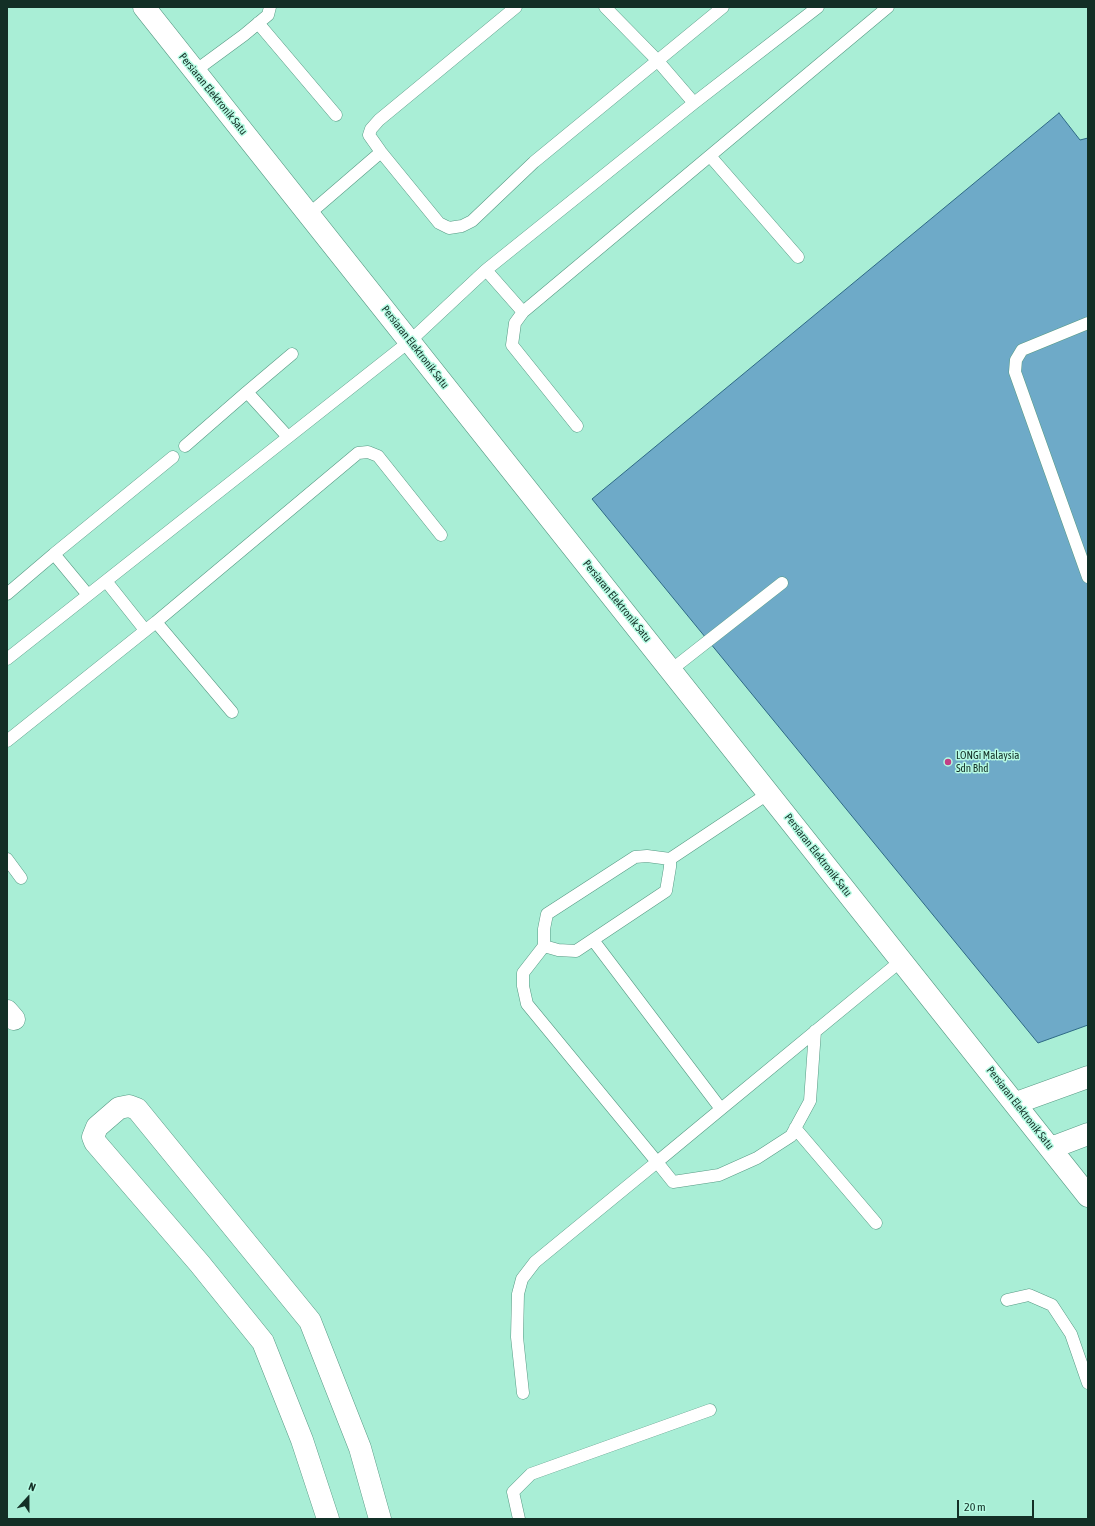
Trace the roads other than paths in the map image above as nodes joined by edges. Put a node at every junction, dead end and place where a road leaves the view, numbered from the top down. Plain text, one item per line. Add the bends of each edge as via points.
1 (144, 7) edge
2 (270, 7) edge
3 (516, 7) edge
4 (605, 7) edge
5 (723, 7) edge
6 (818, 7) edge
7 (888, 7) edge
8 (258, 23) junction
9 (657, 60) junction
10 (195, 71) junction
11 (694, 103) junction
12 (336, 115) dead end
13 (381, 152) junction
14 (710, 156) junction
15 (309, 214) junction
16 (798, 257) dead end
17 (486, 270) junction
18 (523, 312) junction
19 (1088, 323) edge
20 (410, 341) junction
21 (292, 354) dead end
22 (247, 392) junction
23 (577, 426) dead end
24 (288, 437) junction
25 (185, 446) dead end
26 (173, 457) dead end
27 (441, 536) dead end
28 (54, 554) junction
29 (1088, 577) edge
30 (106, 581) junction
31 (782, 583) dead end
32 (7, 594) edge
33 (88, 595) junction
34 (156, 622) junction
35 (145, 630) junction
36 (7, 659) edge
37 (671, 670) junction
38 (232, 712) dead end
39 (7, 741) edge
40 (769, 793) junction
41 (7, 859) edge
42 (670, 859) junction
43 (22, 878) dead end
44 (593, 940) junction
45 (544, 946) junction
46 (902, 960) junction
47 (815, 1031) junction
48 (1088, 1076) edge
49 (1016, 1104) junction
50 (721, 1109) junction
51 (795, 1128) junction
52 (1088, 1134) edge
53 (1051, 1148) junction
54 (657, 1162) junction
55 (1088, 1196) edge
56 (876, 1223) dead end
57 (1007, 1300) dead end
58 (1088, 1383) edge
59 (523, 1392) dead end
60 (710, 1410) dead end
61 (328, 1519) edge
62 (380, 1519) edge
63 (519, 1519) edge

1 - 10 street, Persiaran Elektronik Satu
2 - 8 lane via 268,15
3 - 13 lane via 379,120 369,135
4 - 9 lane
5 - 9 lane
6 - 11 lane
7 - 14 lane
8 - 10 lane
8 - 12 lane
9 - 11 lane
9 - 13 lane via 534,162 472,220 462,226 449,228 439,222
10 - 15 street, Persiaran Elektronik Satu
11 - 17 lane
13 - 15 lane
14 - 16 lane
14 - 18 lane
15 - 20 street, Persiaran Elektronik Satu
17 - 18 lane
17 - 20 lane
18 - 23 lane via 515,322 512,345
19 - 29 lane via 1022,350 1016,360 1015,372
20 - 24 lane
20 - 37 street, Persiaran Elektronik Satu
21 - 22 lane
22 - 24 lane
22 - 25 lane
24 - 30 lane
26 - 28 lane
27 - 34 lane via 378,456 368,452 358,453
28 - 32 lane
28 - 33 lane
30 - 33 lane
30 - 35 lane
31 - 37 lane
33 - 36 lane
34 - 35 lane
34 - 38 lane
35 - 39 lane
37 - 40 street, Persiaran Elektronik Satu
40 - 42 lane
40 - 46 street, Persiaran Elektronik Satu
41 - 43 lane
42 - 44 lane via 666,891
42 - 45 lane via 635,857 547,914
44 - 45 lane via 576,951
44 - 50 lane
45 - 54 lane via 523,972 527,1004
46 - 47 lane
46 - 49 street, Persiaran Elektronik Satu
47 - 50 lane
47 - 51 lane via 810,1101
48 - 49 street
49 - 53 street, Persiaran Elektronik Satu
50 - 54 lane
51 - 54 lane via 791,1136 757,1158 719,1175 673,1182
51 - 56 lane
52 - 53 street
53 - 55 street, Persiaran Elektronik Satu
54 - 59 lane via 535,1262 522,1279 518,1294 517,1337
57 - 58 lane via 1029,1295 1052,1305 1071,1334
60 - 63 lane via 531,1474 513,1492
61 - 62 street via 302,1440 263,1342 95,1142 93,1137 97,1127 119,1108 129,1106 138,1109 310,1321 360,1448

